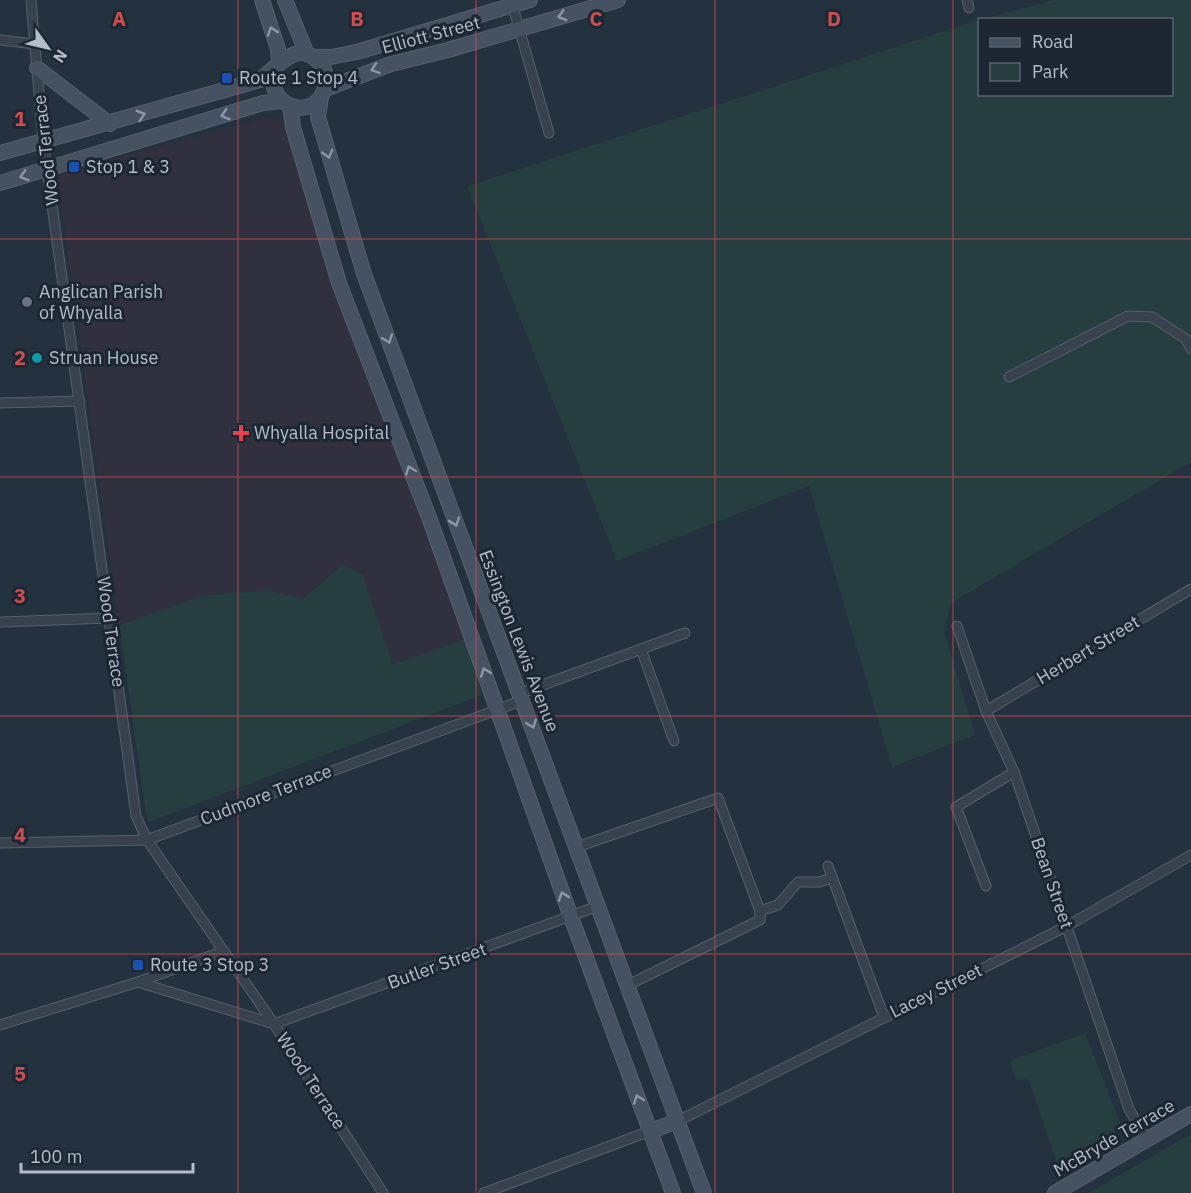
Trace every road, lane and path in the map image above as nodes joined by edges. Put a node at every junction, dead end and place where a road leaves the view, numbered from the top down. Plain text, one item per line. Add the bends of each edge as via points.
1 (31, 0) edge
2 (262, 0) edge
3 (285, 0) edge
4 (530, 0) edge
5 (618, 0) edge
6 (511, 3) edge
7 (520, 29) junction
8 (0, 40) edge
9 (35, 44) junction
10 (310, 56) junction
11 (277, 66) junction
12 (37, 68) junction
13 (323, 93) junction
14 (286, 104) junction
15 (111, 124) junction
16 (549, 134) dead end
17 (43, 140) junction
18 (0, 153) edge
19 (47, 169) junction
20 (0, 183) edge
21 (1191, 349) edge
22 (1009, 377) dead end
23 (80, 401) junction
24 (0, 403) edge
25 (1191, 589) edge
26 (110, 618) junction
27 (0, 622) edge
28 (957, 626) dead end
29 (685, 633) dead end
30 (640, 649) junction
31 (522, 697) junction
32 (498, 709) junction
33 (986, 711) junction
34 (674, 741) dead end
35 (1014, 772) junction
36 (147, 840) junction
37 (0, 843) edge
38 (577, 847) junction
39 (1191, 855) edge
40 (828, 866) dead end
41 (832, 878) junction
42 (986, 886) dead end
43 (598, 906) junction
44 (760, 911) junction
45 (571, 917) junction
46 (1067, 926) junction
47 (224, 951) junction
48 (138, 982) junction
49 (628, 985) junction
50 (884, 1017) junction
51 (274, 1024) junction
52 (0, 1025) edge
53 (1191, 1114) edge
54 (678, 1121) junction
55 (650, 1131) junction
56 (1147, 1140) junction
57 (383, 1193) edge
58 (484, 1193) edge
59 (673, 1193) edge
60 (704, 1193) edge
61 (1055, 1193) edge

1 - 9 street, Wood Terrace
11 -> 2 street via 278,49
3 - 10 street
4 - 6 street, Elliott Street
5 -> 7 street, Elliott Street
6 - 7 street
6 - 10 street, Elliott Street via 357,52
7 -> 13 street, Elliott Street via 391,64
7 - 16 street
8 - 9 street
9 - 12 street, Wood Terrace
10 - 11 street via 292,54
10 - 13 street via 325,71
11 - 14 street via 273,87
15 -> 11 street via 260,80
12 - 15 street
12 - 17 street, Wood Terrace
13 - 14 street via 307,107
13 -> 31 street, Essington Lewis Avenue via 318,117 364,274 481,596
14 -> 19 street via 263,103
32 -> 14 street via 339,283
15 - 17 street
17 - 18 street
17 - 19 street, Wood Terrace
19 -> 20 street
19 - 23 street, Wood Terrace
21 - 22 street via 1186,339 1152,317 1128,316
23 - 24 street
23 - 26 street, Wood Terrace
25 - 33 street, Herbert Street
26 - 27 street
26 - 36 street, Wood Terrace via 136,816
28 - 33 street, Bean Street
29 - 30 street, Cudmore Terrace
30 - 31 street, Cudmore Terrace
30 - 34 street
31 - 32 street, Cudmore Terrace
31 -> 38 street, Essington Lewis Avenue
32 - 36 street, Cudmore Terrace
45 -> 32 street
33 - 35 street, Bean Street
35 - 42 street via 956,807
35 - 46 street, Bean Street
36 - 37 street, Cudmore Terrace
36 - 47 street, Wood Terrace
38 - 43 street, Essington Lewis Avenue
38 - 44 street via 718,798
39 - 46 street, Lacey Street
40 - 41 street
41 - 44 street via 798,882 778,905
41 - 50 street
43 - 45 street, Butler Street
43 - 49 street, Essington Lewis Avenue
44 - 49 street via 760,920
45 - 51 street, Butler Street
55 -> 45 street
46 - 50 street, Lacey Street
46 - 56 street, Bean Street via 1129,1109
47 - 48 street
47 - 51 street, Wood Terrace
48 - 51 street
48 - 52 street
49 - 54 street, Essington Lewis Avenue
50 - 54 street, Lacey Street
51 - 57 street, Wood Terrace
53 - 56 street, McBryde Terrace
54 - 55 street
54 - 60 street, Essington Lewis Avenue
55 - 58 street
55 - 59 street
56 - 61 street, McBryde Terrace

